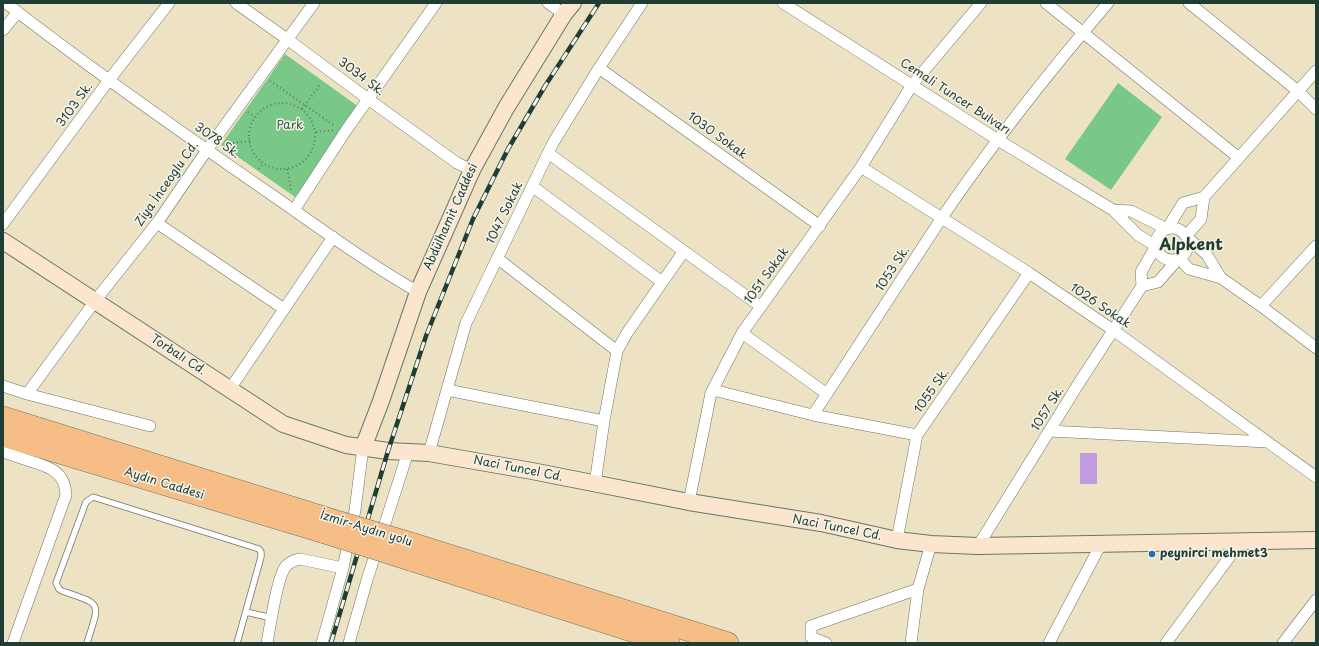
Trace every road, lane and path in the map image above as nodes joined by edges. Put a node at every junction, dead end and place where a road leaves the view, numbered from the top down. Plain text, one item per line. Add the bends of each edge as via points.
1 (6, 3) edge
2 (169, 3) edge
3 (236, 3) edge
4 (314, 3) edge
5 (436, 3) edge
6 (548, 3) edge
7 (642, 3) edge
8 (783, 3) edge
9 (980, 3) edge
10 (1046, 3) edge
11 (1108, 3) edge
12 (1189, 3) edge
13 (569, 8) edge
14 (18, 12) junction
15 (3, 30) edge
16 (1083, 32) junction
17 (287, 39) junction
18 (599, 68) junction
19 (1316, 71) edge
20 (261, 75) junction
21 (109, 80) junction
22 (320, 85) dead end
23 (912, 85) junction
24 (1298, 91) junction
25 (368, 99) junction
26 (305, 106) junction
27 (302, 109) junction
28 (1316, 109) edge
29 (247, 111) dead end
30 (255, 117) junction
31 (316, 132) junction
32 (998, 140) junction
33 (250, 141) junction
34 (225, 144) dead end
35 (207, 150) junction
36 (548, 154) junction
37 (1239, 158) junction
38 (263, 163) junction
39 (861, 167) junction
40 (259, 169) dead end
41 (287, 169) junction
42 (472, 170) junction
43 (532, 186) junction
44 (291, 190) dead end
45 (1204, 197) junction
46 (294, 210) junction
47 (1113, 210) junction
48 (942, 218) junction
49 (157, 223) junction
50 (3, 224) edge
51 (820, 226) junction
52 (1167, 229) junction
53 (333, 236) junction
54 (1186, 236) junction
55 (3, 241) edge
56 (1156, 246) junction
57 (1316, 246) edge
58 (684, 251) junction
59 (497, 258) junction
60 (1179, 258) junction
61 (1029, 273) junction
62 (1221, 278) junction
63 (662, 282) junction
64 (1142, 286) junction
65 (418, 292) junction
66 (95, 301) junction
67 (760, 306) junction
68 (1261, 306) junction
69 (284, 310) junction
70 (1113, 330) junction
71 (742, 333) junction
72 (1316, 348) edge
73 (617, 351) junction
74 (3, 386) edge
75 (230, 389) junction
76 (447, 390) junction
77 (713, 390) junction
78 (27, 394) junction
79 (827, 394) junction
80 (813, 415) junction
81 (3, 417) edge
82 (604, 421) junction
83 (150, 426) dead end
84 (1049, 431) junction
85 (917, 435) junction
86 (3, 436) edge
87 (1267, 442) junction
88 (363, 448) junction
89 (3, 452) edge
90 (408, 452) junction
91 (429, 453) junction
92 (1316, 477) edge
93 (595, 484) junction
94 (690, 502) junction
95 (327, 526) junction
96 (898, 540) junction
97 (1242, 540) junction
98 (1316, 540) edge
99 (930, 544) junction
100 (1101, 544) junction
101 (978, 546) junction
102 (410, 552) junction
103 (343, 568) junction
104 (918, 589) junction
105 (1316, 600) edge
106 (246, 612) junction
107 (272, 618) junction
108 (13, 643) edge
109 (88, 643) edge
110 (237, 643) edge
111 (267, 643) edge
112 (322, 643) edge
113 (349, 643) edge
114 (669, 643) edge
115 (728, 643) edge
116 (826, 643) edge
117 (911, 643) edge
118 (1049, 643) edge
119 (1166, 643) edge
120 (1283, 643) edge

1 - 14 street, 3078 Sk.
2 - 21 street, 3103 Sk.
3 - 17 street, 3034 Sk.
4 - 17 street, Ziya İnceoglu Cd.
5 - 25 street
6 - 13 street
7 - 18 street, 1047 Sokak
8 - 23 street, Cemali Tuncer Bulvarı
9 - 23 street, 1051 Sokak
10 - 16 street
11 - 16 street, 1053 Sk.
12 - 24 street
13 - 42 main road, Abdülhamit Caddesi via 506,108
14 - 15 street
14 - 21 street, 3078 Sk.
16 - 32 street, 1053 Sk.
16 - 37 street
17 - 20 street, Ziya İnceoglu Cd.
17 - 25 street, 3034 Sk.
18 - 36 street, 1047 Sokak
18 - 51 street, 1030 Sokak
19 - 24 street
20 - 26 path
20 - 35 street, Ziya İnceoglu Cd.
21 - 35 street, 3078 Sk.
21 - 50 street, 3103 Sk.
22 - 26 path
23 - 32 street, Cemali Tuncer Bulvarı
23 - 39 street, 1051 Sokak
24 - 28 street
24 - 37 street
25 - 42 street, 3034 Sk. via 457,163
25 - 46 street
26 - 27 path
26 - 31 path via 340,129
27 - 30 path via 285,102 273,103 263,108
27 - 31 path via 312,120
29 - 30 path
30 - 33 path via 250,126
31 - 41 path via 311,154 304,162
32 - 47 street, Cemali Tuncer Bulvarı
32 - 48 street, 1053 Sk.
33 - 34 path
33 - 38 path via 256,157
35 - 46 street, 3078 Sk.
35 - 49 street, Ziya İnceoglu Cd.
36 - 43 street, 1047 Sokak
36 - 58 street
37 - 45 street
38 - 40 path
38 - 41 path via 273,168
39 - 48 street, 1026 Sokak
39 - 51 street, 1051 Sokak
41 - 44 path
42 - 65 main road, Abdülhamit Caddesi
43 - 59 street, 1047 Sokak
43 - 63 street
45 - 52 street via 1184,203
45 - 54 street via 1201,218
46 - 53 street, 3078 Sk.
47 - 52 street via 1131,211
47 - 56 street via 1138,235
48 - 61 street, 1026 Sokak
48 - 79 street, 1053 Sk.
49 - 66 street, Ziya İnceoglu Cd.
49 - 69 street
51 - 67 street, 1051 Sokak
52 - 54 street via 1178,229
52 - 56 street via 1159,235
53 - 65 street, 3078 Sk.
53 - 69 street
54 - 60 street via 1188,246
54 - 62 street via 1207,255
55 - 66 main road, Torbalı Cd.
56 - 60 street via 1165,258
56 - 64 street via 1141,272
57 - 68 street
58 - 63 street
58 - 67 street
59 - 73 street
59 - 76 street, 1047 Sokak via 466,323
60 - 62 street via 1188,269
60 - 64 street via 1158,282
61 - 70 street, 1026 Sokak
61 - 85 street, 1055 Sk.
62 - 68 street
63 - 73 street via 626,333
64 - 70 street, 1057 Sk.
65 - 88 main road, Abdülhamit Caddesi
66 - 75 main road, Torbalı Cd.
66 - 78 street, Ziya İnceoglu Cd.
67 - 71 street, 1051 Sokak
68 - 72 street
69 - 75 street
70 - 84 street, 1057 Sk.
70 - 87 street, 1026 Sokak
71 - 77 street, 1051 Sokak
71 - 79 street
73 - 82 street
74 - 78 street
75 - 88 main road, Torbalı Cd. via 284,424
76 - 82 street
76 - 91 street, 1047 Sokak
77 - 80 street
77 - 94 street, 1051 Sokak
78 - 83 street
79 - 80 street, 1053 Sk.
80 - 85 street
81 - 95 highway, İzmir-Aydın yolu
82 - 93 street
84 - 87 street
84 - 101 street, 1057 Sk.
85 - 96 street, 1055 Sk.
86 - 95 highway, Aydın Caddesi
87 - 92 street, 1026 Sokak
88 - 90 main road, Naci Tuncel Cd.
88 - 103 street via 355,510
89 - 108 street via 53,469 60,476 66,495
90 - 91 main road, Naci Tuncel Cd.
90 - 113 street
91 - 93 main road, Naci Tuncel Cd.
93 - 94 main road, Naci Tuncel Cd.
94 - 96 main road, Naci Tuncel Cd. via 821,523
95 - 102 highway, İzmir-Aydın yolu, bridge
96 - 99 main road, Naci Tuncel Cd.
97 - 98 main road, Naci Tuncel Cd.
97 - 100 main road, Naci Tuncel Cd.
97 - 119 street
99 - 101 main road, Naci Tuncel Cd.
99 - 104 street
100 - 101 main road, Naci Tuncel Cd.
100 - 118 street
102 - 114 highway, İzmir-Aydın yolu
102 - 115 highway, İzmir-Aydın yolu
103 - 107 street via 300,559 289,563 280,577
103 - 112 street
104 - 116 street via 811,626 811,637
104 - 117 street
105 - 120 street
106 - 107 lane
106 - 109 lane via 261,557 259,549 93,497 86,502 56,580 59,589 95,605 97,612
106 - 110 lane
107 - 111 street

